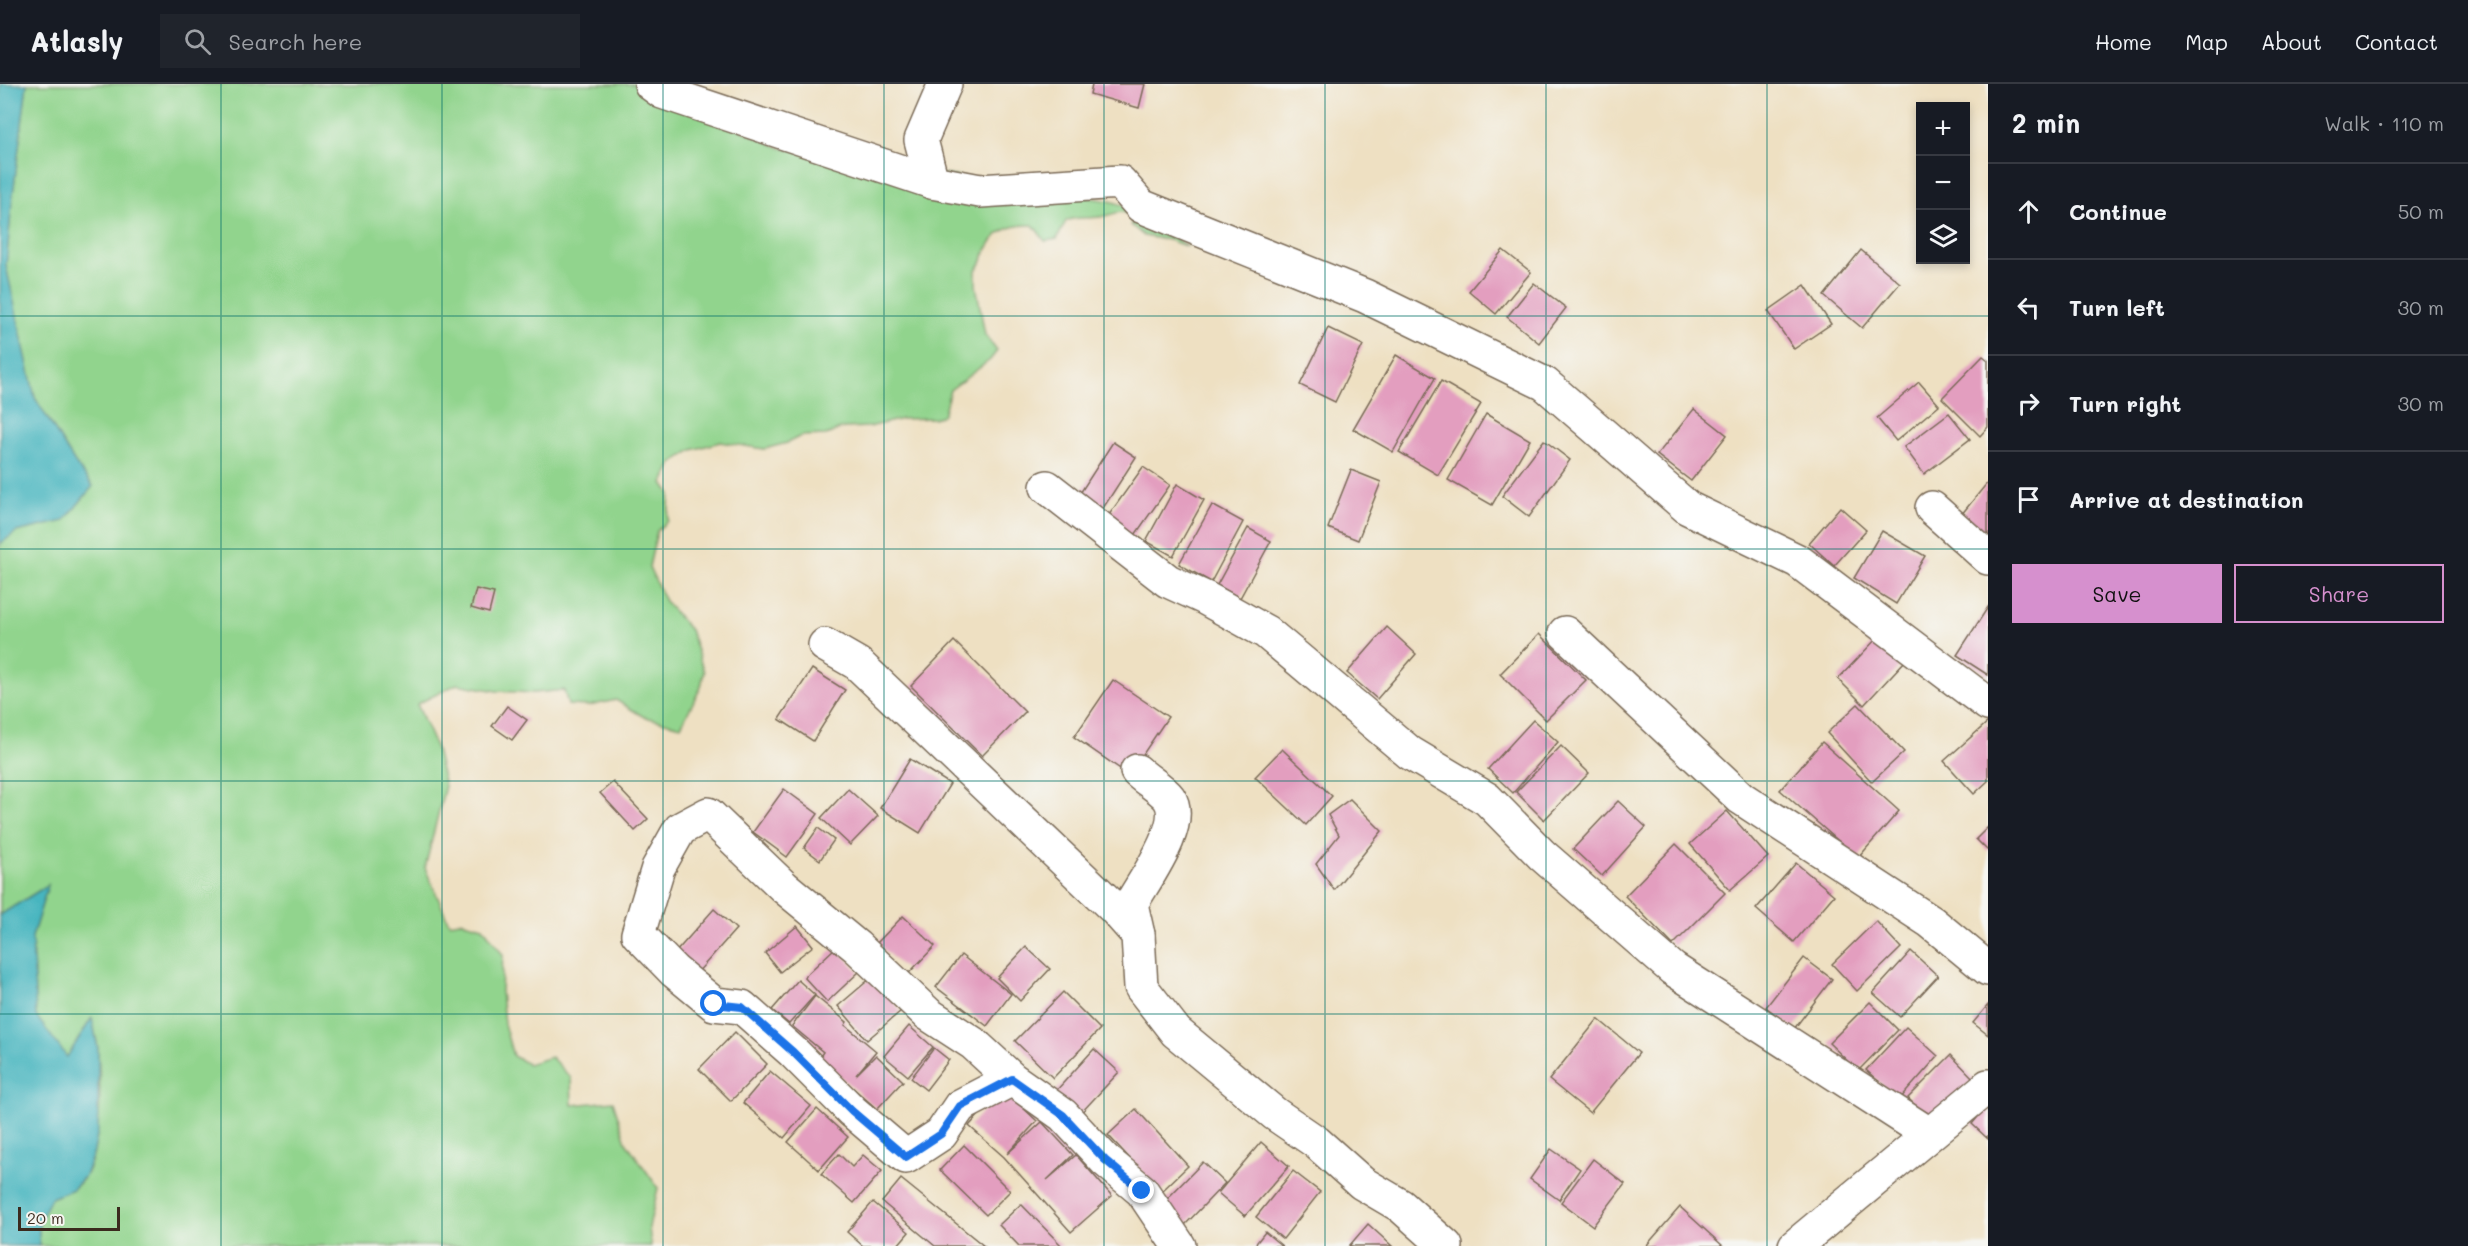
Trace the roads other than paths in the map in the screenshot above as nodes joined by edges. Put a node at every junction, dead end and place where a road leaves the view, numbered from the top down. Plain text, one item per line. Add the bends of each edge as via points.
1 (651, 84) edge
2 (945, 84) edge
3 (932, 182) junction
4 (1047, 487) dead end
5 (1932, 508) dead end
6 (1988, 558) edge
7 (1565, 633) dead end
8 (825, 645) dead end
9 (1988, 704) edge
10 (1137, 771) dead end
11 (1138, 935) junction
12 (1988, 969) edge
13 (1012, 1079) junction
14 (1988, 1086) edge
15 (1929, 1134) junction
16 (1179, 1246) edge
17 (1446, 1246) edge
18 (1795, 1246) edge

1 - 3 street via 662,92
2 - 3 street via 921,140
3 - 9 street via 980,191 1120,182 1141,206 1365,296 1545,384 1688,508 1798,561
4 - 15 street via 1168,581 1266,632 1410,753 1487,800 1542,855 1673,969
5 - 6 street
7 - 12 street via 1741,798 1931,922
8 - 11 street via 858,664
10 - 11 street via 1170,799 1174,823 1131,904
11 - 17 street via 1141,987 1176,1032 1362,1183 1401,1206
13 - 13 street via 974,1044 928,1014 708,814 680,829 657,868 638,934 714,1004 742,1007 906,1157 941,1134 960,1106
13 - 16 street via 1063,1115 1105,1160 1142,1191
14 - 15 street
15 - 18 street

